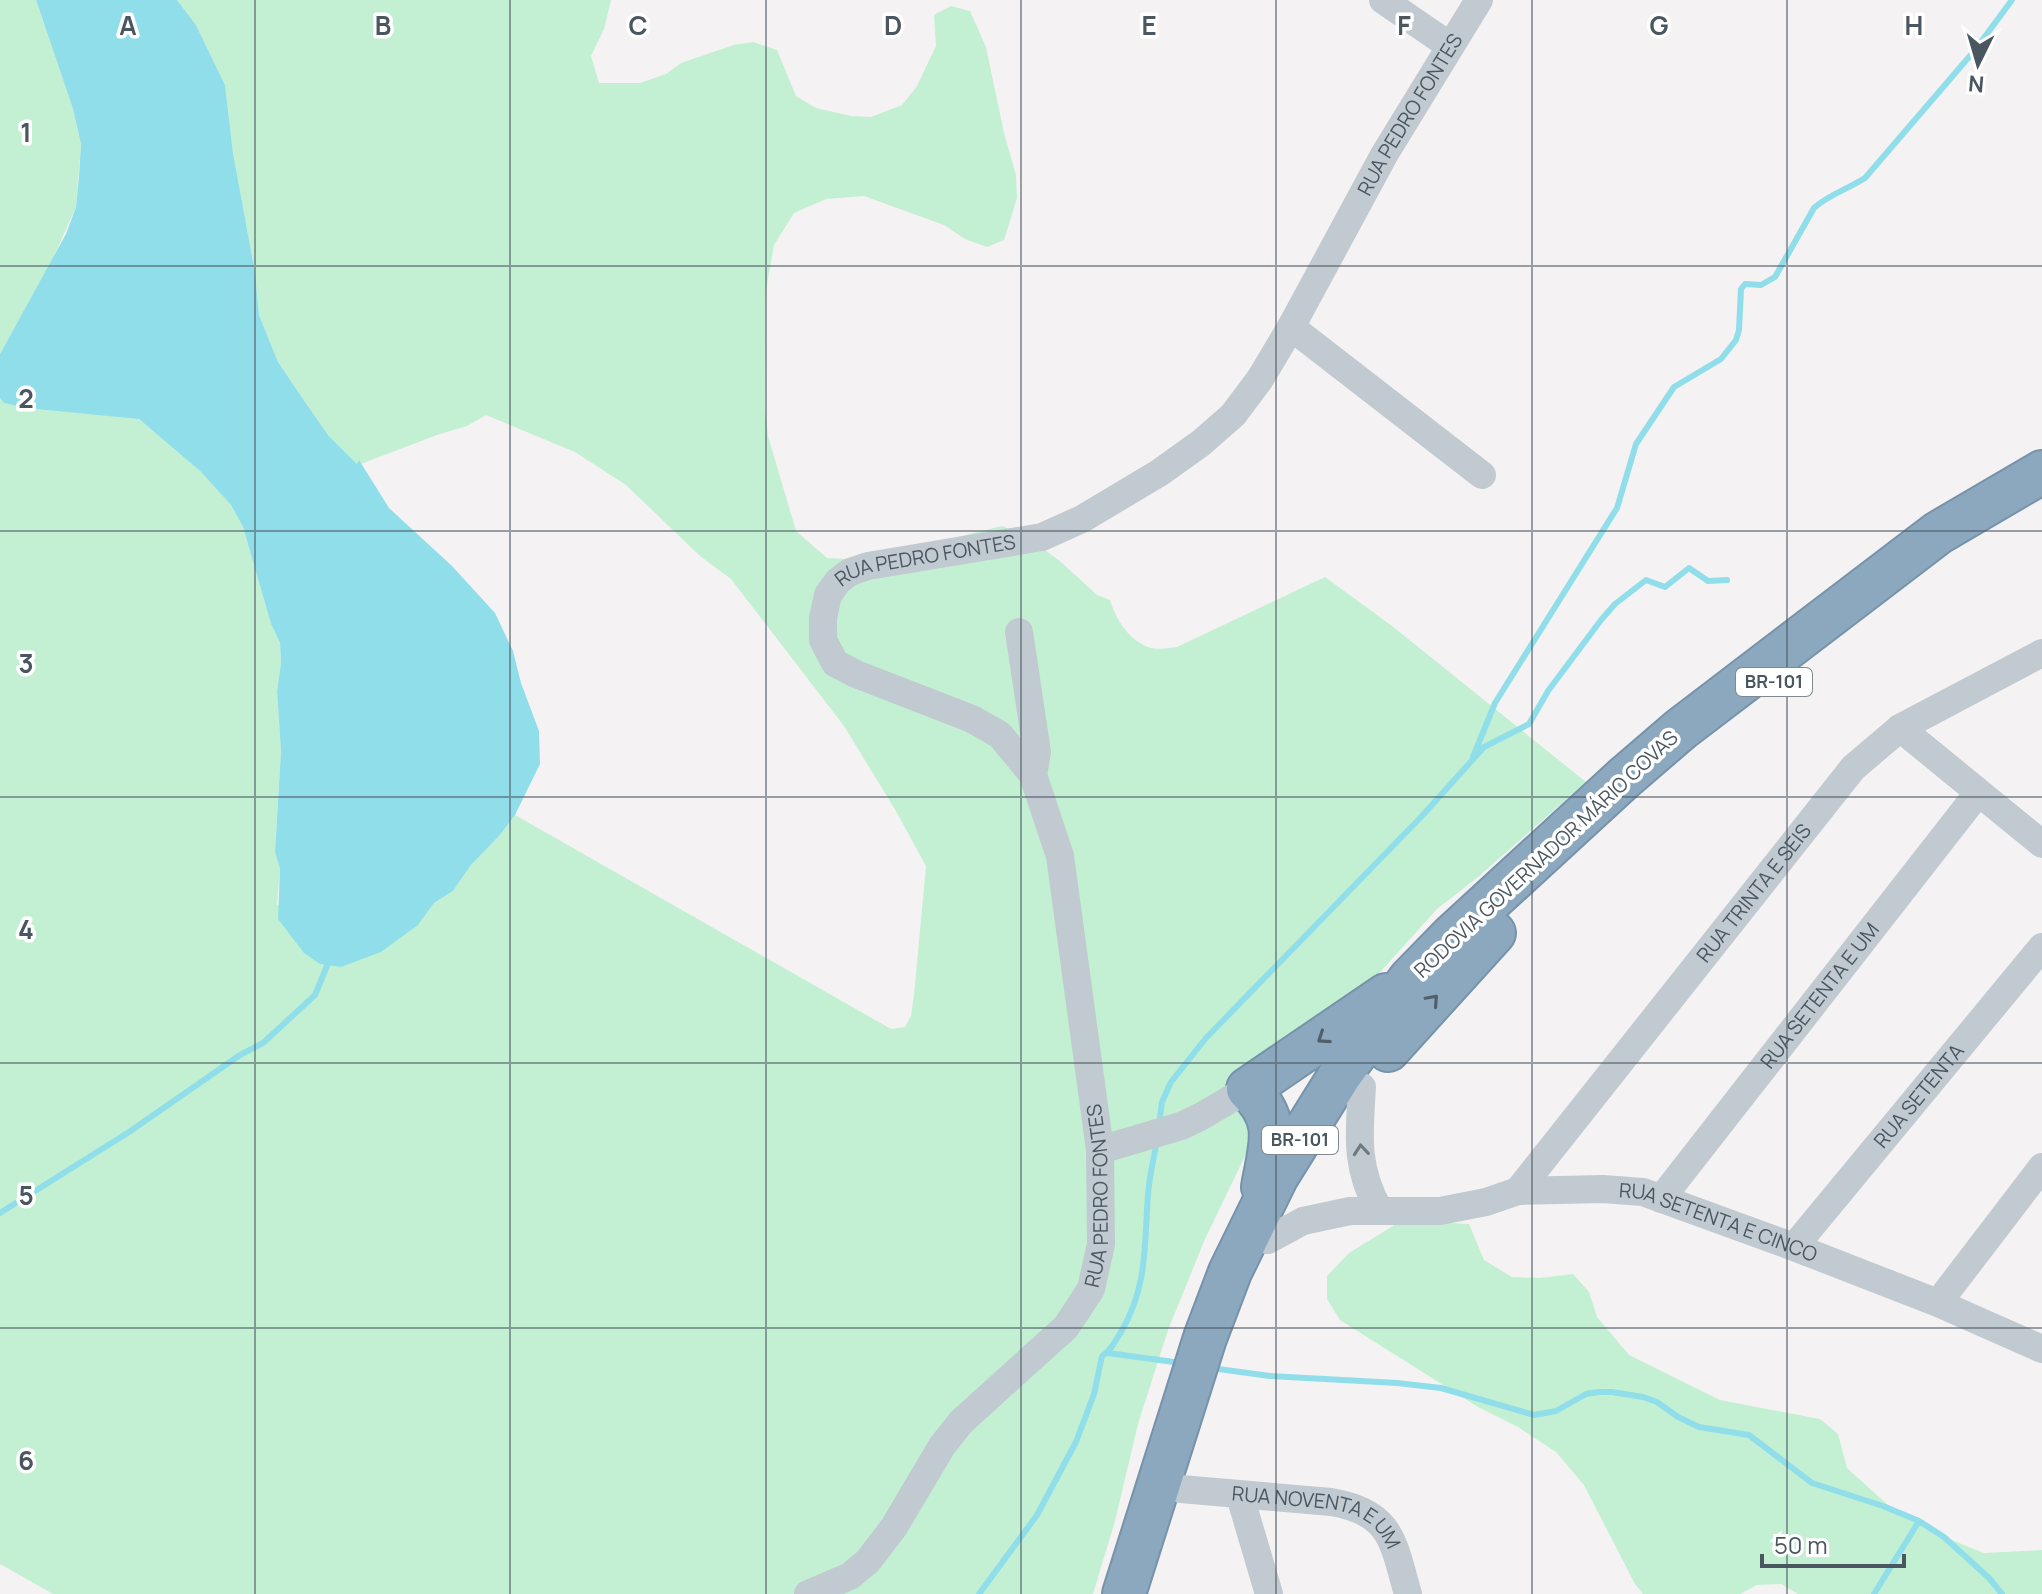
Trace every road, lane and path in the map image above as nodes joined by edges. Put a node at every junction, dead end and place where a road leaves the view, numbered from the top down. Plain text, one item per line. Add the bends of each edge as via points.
1 (1383, 0) edge
2 (1479, 0) edge
3 (1450, 46) junction
4 (1291, 327) junction
5 (2042, 472) edge
6 (1482, 475) dead end
7 (2042, 500) edge
8 (1019, 632) dead end
9 (2040, 658) edge
10 (1900, 728) junction
11 (1033, 775) junction
12 (1978, 793) junction
13 (2042, 844) edge
14 (2042, 947) edge
15 (1410, 979) junction
16 (1362, 1087) junction
17 (1248, 1089) junction
18 (1100, 1150) junction
19 (2042, 1167) edge
20 (1518, 1191) junction
21 (1661, 1199) junction
22 (1379, 1210) junction
23 (1263, 1227) junction
24 (1794, 1247) junction
25 (1938, 1303) junction
26 (2042, 1349) edge
27 (1181, 1489) junction
28 (1240, 1496) junction
29 (808, 1594) edge
30 (1124, 1594) edge
31 (1150, 1594) edge
32 (1269, 1594) edge
33 (1408, 1594) edge

1 - 3 street
2 - 3 street, RUA PEDRO FONTES
3 - 4 street, RUA PEDRO FONTES
4 - 6 street
4 - 11 street, RUA PEDRO FONTES via 1233,415 1159,473 1082,519 1042,537 868,566 850,572 828,595 823,640 835,663 972,719 1000,735
5 - 15 highway, RODOVIA GOVERNADOR MÁRIO COVAS / BR-101 via 1938,533 1681,729
16 -> 7 highway, RODOVIA GOVERNADOR MÁRIO COVAS / BR-101 via 1399,1038 1530,896 1686,755 1815,648 1947,555
8 - 11 street via 1037,752
9 - 10 street, RUA TRINTA E SEIS
10 - 12 street
10 - 20 street, RUA TRINTA E SEIS via 1837,786
11 - 18 street, RUA PEDRO FONTES via 1060,856
12 - 13 street
12 - 21 street, RUA SETENTA E UM
14 - 24 street, RUA SETENTA
15 -> 17 highway
15 - 23 highway, RODOVIA GOVERNADOR MÁRIO COVAS / BR-101 via 1340,1075 1277,1176
22 -> 16 street via 1365,1185 1361,1159
16 - 23 highway, RODOVIA GOVERNADOR MÁRIO COVAS / BR-101
17 - 18 street via 1181,1126
17 - 23 highway via 1270,1119
18 - 29 street, RUA PEDRO FONTES via 1101,1244 1091,1289 1066,1327 961,1422 868,1561 850,1576
19 - 25 street
20 - 21 street, RUA SETENTA E CINCO via 1623,1190
20 - 22 street, RUA SETENTA E CINCO via 1440,1211
21 - 24 street, RUA SETENTA E CINCO
22 - 23 street, RUA SETENTA E CINCO
23 - 27 highway, RODOVIA GOVERNADOR MÁRIO COVAS / BR-101
23 - 30 highway, RODOVIA GOVERNADOR MÁRIO COVAS / BR-101 via 1230,1272 1205,1338
24 - 25 street, RUA SETENTA E CINCO
25 - 26 street, RUA SETENTA E CINCO
27 - 28 street, RUA NOVENTA E UM
27 - 31 highway, RODOVIA GOVERNADOR MÁRIO COVAS / BR-101
28 - 32 street
28 - 33 street, RUA NOVENTA E UM via 1331,1502 1368,1513 1391,1537

